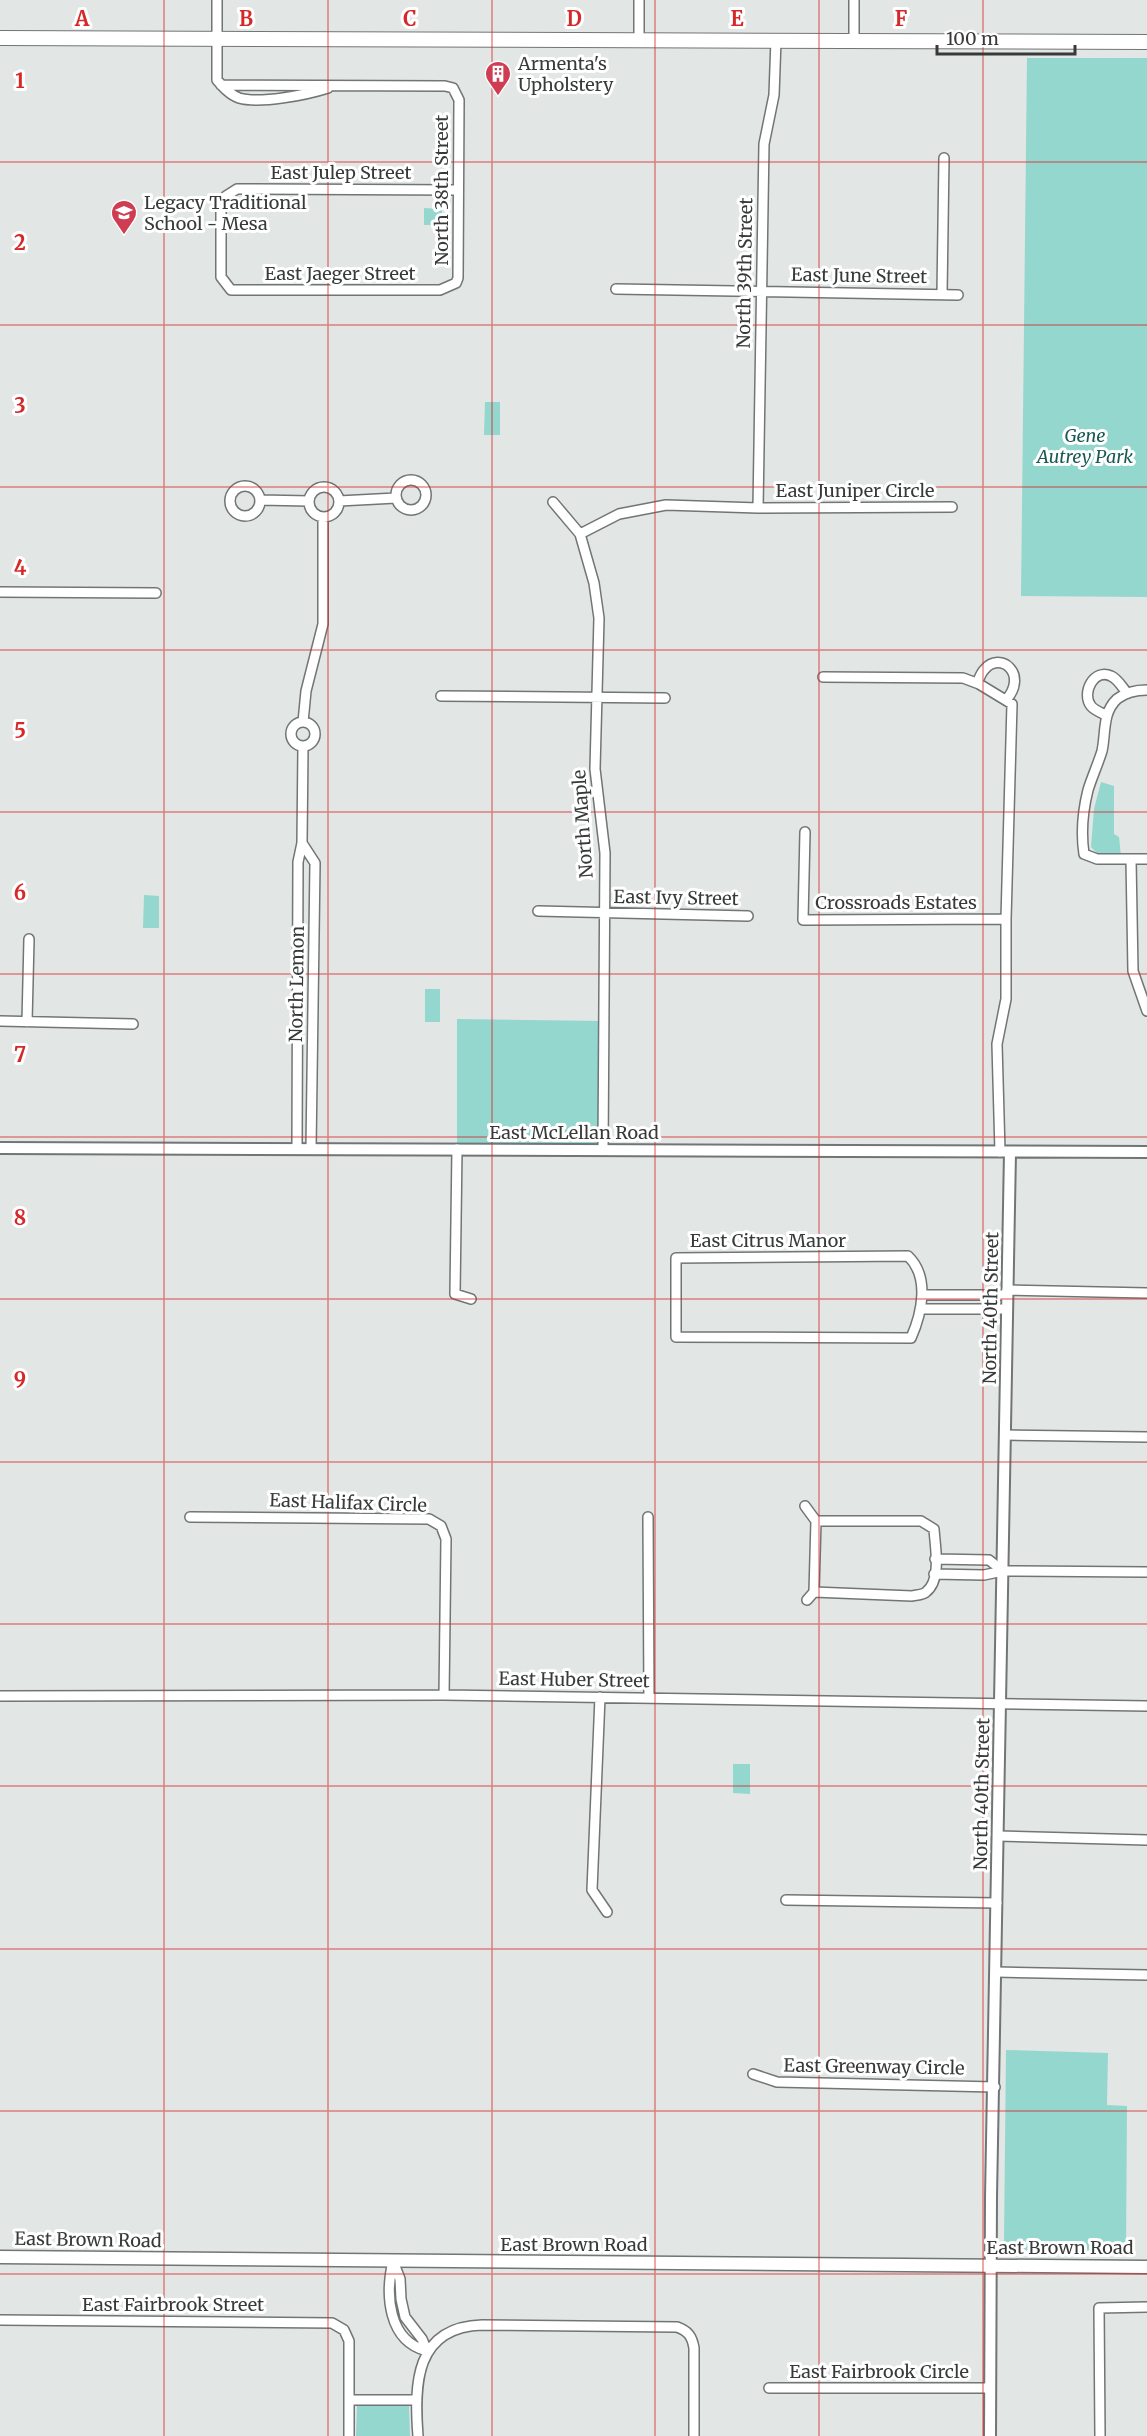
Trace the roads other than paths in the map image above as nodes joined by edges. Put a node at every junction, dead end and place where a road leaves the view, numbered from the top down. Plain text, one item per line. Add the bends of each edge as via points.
1 (217, 0) edge
2 (639, 0) edge
3 (854, 0) edge
4 (0, 38) edge
5 (216, 39) junction
6 (639, 40) junction
7 (776, 40) junction
8 (854, 40) junction
9 (1147, 42) edge
10 (221, 85) junction
11 (258, 85) junction
12 (337, 85) junction
13 (258, 99) junction
14 (944, 158) dead end
15 (458, 190) junction
16 (453, 285) joint
17 (227, 287) joint
18 (616, 289) dead end
19 (761, 291) junction
20 (942, 294) junction
21 (958, 295) dead end
22 (396, 498) dead end
23 (260, 500) dead end
24 (309, 501) junction
25 (339, 501) junction
26 (553, 502) dead end
27 (952, 507) dead end
28 (758, 508) junction
29 (323, 517) junction
30 (580, 534) junction
31 (0, 592) edge
32 (156, 593) dead end
33 (823, 677) dead end
34 (977, 683) junction
35 (1147, 690) edge
36 (1127, 693) junction
37 (441, 696) dead end
38 (598, 698) junction
39 (665, 698) dead end
40 (1006, 700) junction
41 (1107, 716) junction
42 (303, 722) junction
43 (303, 747) junction
44 (805, 832) dead end
45 (302, 843) junction
46 (1147, 859) edge
47 (1131, 860) junction
48 (538, 911) dead end
49 (604, 913) junction
50 (299, 914) junction
51 (315, 915) junction
52 (748, 916) dead end
53 (1006, 919) junction
54 (29, 939) dead end
55 (1147, 1011) edge
56 (0, 1021) edge
57 (27, 1022) junction
58 (133, 1024) dead end
59 (298, 1053) junction
60 (312, 1054) junction
61 (298, 1095) junction
62 (310, 1095) junction
63 (297, 1116) junction
64 (310, 1116) junction
65 (0, 1148) edge
66 (297, 1149) junction
67 (311, 1149) junction
68 (458, 1149) junction
69 (603, 1150) junction
70 (1005, 1152) junction
71 (1147, 1152) edge
72 (1007, 1293) junction
73 (1147, 1293) edge
74 (923, 1295) junction
75 (471, 1299) dead end
76 (920, 1309) junction
77 (1007, 1309) junction
78 (1005, 1435) junction
79 (1147, 1437) edge
80 (806, 1506) dead end
81 (190, 1517) dead end
82 (648, 1517) dead end
83 (816, 1521) junction
84 (935, 1559) junction
85 (958, 1560) junction
86 (1003, 1571) junction
87 (1147, 1572) edge
88 (934, 1574) junction
89 (957, 1574) junction
90 (814, 1592) junction
91 (807, 1600) dead end
92 (444, 1695) junction
93 (0, 1696) edge
94 (600, 1697) junction
95 (649, 1698) junction
96 (1000, 1705) junction
97 (1147, 1706) edge
98 (998, 1836) junction
99 (1147, 1840) edge
100 (786, 1900) dead end
101 (997, 1903) junction
102 (607, 1912) dead end
103 (996, 1972) junction
104 (1147, 1975) edge
105 (753, 2074) dead end
106 (995, 2087) junction
107 (0, 2257) edge
108 (393, 2261) junction
109 (990, 2266) junction
110 (1147, 2267) edge
111 (1147, 2307) edge
112 (0, 2320) edge
113 (408, 2322) junction
114 (399, 2330) junction
115 (427, 2351) junction
116 (769, 2388) dead end
117 (990, 2388) junction
118 (349, 2400) junction
119 (417, 2400) junction
120 (349, 2436) edge
121 (418, 2436) edge
122 (694, 2436) edge
123 (990, 2436) edge
124 (1100, 2436) edge

1 - 5 street
2 - 6 street
3 - 8 street
4 - 5 main road
5 - 6 main road
5 - 10 street via 217,80
6 - 7 main road
7 - 8 main road
7 - 19 street, North 39th Street via 774,94 764,144
8 - 9 main road
10 - 11 street
10 - 13 street via 239,98
11 - 12 street
11 - 13 street
12 - 13 street via 301,95
12 - 15 street, North 38th Street via 453,88 459,100
14 - 20 street
15 - 16 street, North 38th Street via 458,278
15 - 17 street, East Julep Street via 237,189 226,196 221,207 221,277
16 - 17 street, East Jaeger Street via 440,291 236,291
18 - 19 street, East June Street
19 - 20 street, East June Street
19 - 28 street, North 39th Street
20 - 21 street, East June Street
22 - 25 street
23 - 24 street
24 - 25 street via 315,490 323,487 336,492
24 - 29 street via 314,513
25 - 29 street via 333,514
26 - 30 street
27 - 28 street, East Juniper Circle
28 - 30 street, East Juniper Circle via 666,505 620,514
29 - 42 street via 323,624 306,691
30 - 38 street, North Maple via 599,618
31 - 32 street
33 - 34 street via 963,678
34 - 40 street
34 - 40 street via 989,666 1009,666 1015,682
35 - 36 street
36 - 41 street via 1117,699
36 - 41 street via 1113,677 1098,676 1091,682 1089,702
37 - 38 street
38 - 39 street
38 - 49 street, North Maple via 595,769 605,853
40 - 53 street via 1012,705
41 - 47 street via 1098,765 1088,790 1084,854 1097,859
42 - 43 street via 311,725 315,735 311,744
42 - 43 street via 294,726 291,735 295,744
43 - 45 street, North Lemon
44 - 53 street, Crossroads Estates via 803,920
45 - 50 street, North Lemon via 298,862
45 - 51 street, North Lemon via 315,863
46 - 47 street
47 - 55 street via 1133,971
48 - 49 street, East Ivy Street
49 - 52 street, East Ivy Street
49 - 69 street, North Maple
50 - 51 street, North Lemon
50 - 59 street, North Lemon
51 - 60 street, North Lemon
53 - 70 street via 1006,999 997,1044
54 - 57 street
56 - 57 street
57 - 58 street
59 - 60 street, North Lemon
59 - 61 street, North Lemon
60 - 62 street, North Lemon
61 - 62 street
61 - 63 street, North Lemon
62 - 64 street, North Lemon
63 - 64 street
63 - 66 street, North Lemon
64 - 67 street, North Lemon
65 - 66 street, East McLellan Road
66 - 67 street, East McLellan Road
67 - 68 street, East McLellan Road
68 - 69 street, East McLellan Road
68 - 75 street via 455,1294
69 - 70 street, East McLellan Road
70 - 71 street, East McLellan Road
70 - 72 street, North 40th Street
72 - 73 street
72 - 74 street
72 - 77 street, North 40th Street
74 - 76 street, East Citrus Manor
74 - 76 street, East Citrus Manor via 917,1265 908,1256 676,1258 676,1337 911,1338
76 - 77 street
77 - 78 street, North 40th Street
78 - 79 street
78 - 86 street, North 40th Street
80 - 83 street
81 - 92 street, East Halifax Circle via 429,1519 441,1526 446,1539
82 - 95 street
83 - 84 street via 921,1521 934,1529
83 - 90 street
84 - 85 street
84 - 88 street
85 - 86 street via 989,1560
85 - 89 street
86 - 87 street
86 - 89 street
86 - 96 street, North 40th Street
88 - 89 street
88 - 90 street via 926,1592 912,1596
90 - 91 street
92 - 93 street, East Huber Street
92 - 94 street, East Huber Street
94 - 95 street, East Huber Street
94 - 102 street via 592,1890
95 - 96 street, East Huber Street
96 - 97 street, East Huber Street
96 - 98 street, North 40th Street
98 - 99 street
98 - 101 street, North 40th Street
100 - 101 street
101 - 103 street, North 40th Street
103 - 104 street
103 - 106 street, North 40th Street
105 - 106 street, East Greenway Circle via 777,2082
106 - 109 street, North 40th Street
107 - 108 main road, East Brown Road
108 - 109 main road, East Brown Road
108 - 113 street
108 - 114 street via 389,2301
109 - 110 main road, East Brown Road
109 - 117 street, North 40th Street
111 - 124 street via 1099,2308
112 - 118 street, East Fairbrook Street via 327,2322 344,2330 350,2344
113 - 114 street
113 - 115 street
114 - 115 street via 414,2348
115 - 119 street via 418,2374
115 - 122 street via 451,2331 471,2325 677,2327 691,2335 694,2348
116 - 117 street, East Fairbrook Circle
117 - 123 street, North 40th Street
118 - 119 street
118 - 120 street
119 - 121 street

